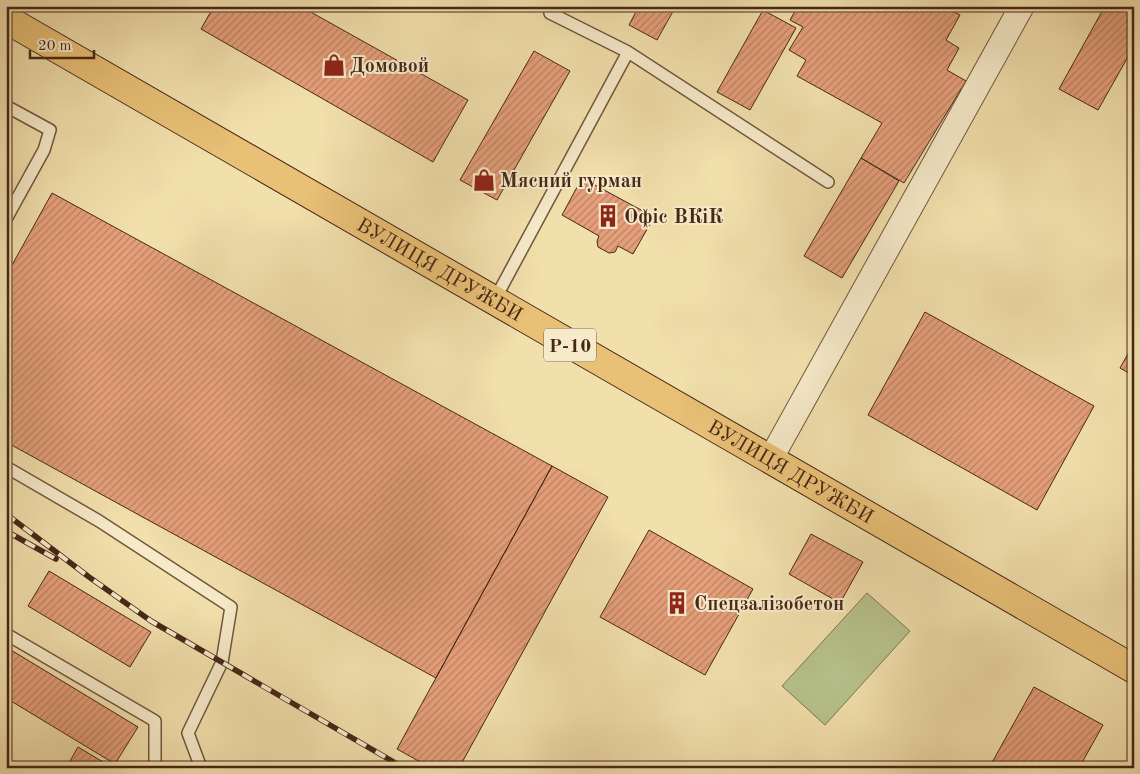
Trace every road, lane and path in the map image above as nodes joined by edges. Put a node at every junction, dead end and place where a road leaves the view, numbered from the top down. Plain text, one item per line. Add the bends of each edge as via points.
1 (1022, 6) edge
2 (550, 12) dead end
3 (6, 19) edge
4 (628, 52) junction
5 (6, 106) edge
6 (828, 182) dead end
7 (6, 219) edge
8 (494, 301) junction
9 (770, 460) junction
10 (6, 467) edge
11 (6, 634) edge
12 (1134, 669) edge
13 (155, 768) edge
14 (201, 768) edge

1 - 9 street
2 - 4 lane
3 - 8 main road, ВУЛИЦЯ ДРУЖБИ / Р-10
4 - 6 lane
4 - 8 lane
5 - 7 lane via 50,130 44,150
8 - 9 main road, ВУЛИЦЯ ДРУЖБИ / Р-10
9 - 12 main road, ВУЛИЦЯ ДРУЖБИ / Р-10
10 - 14 lane via 99,521 231,607 222,662 188,733
11 - 13 lane via 156,721

